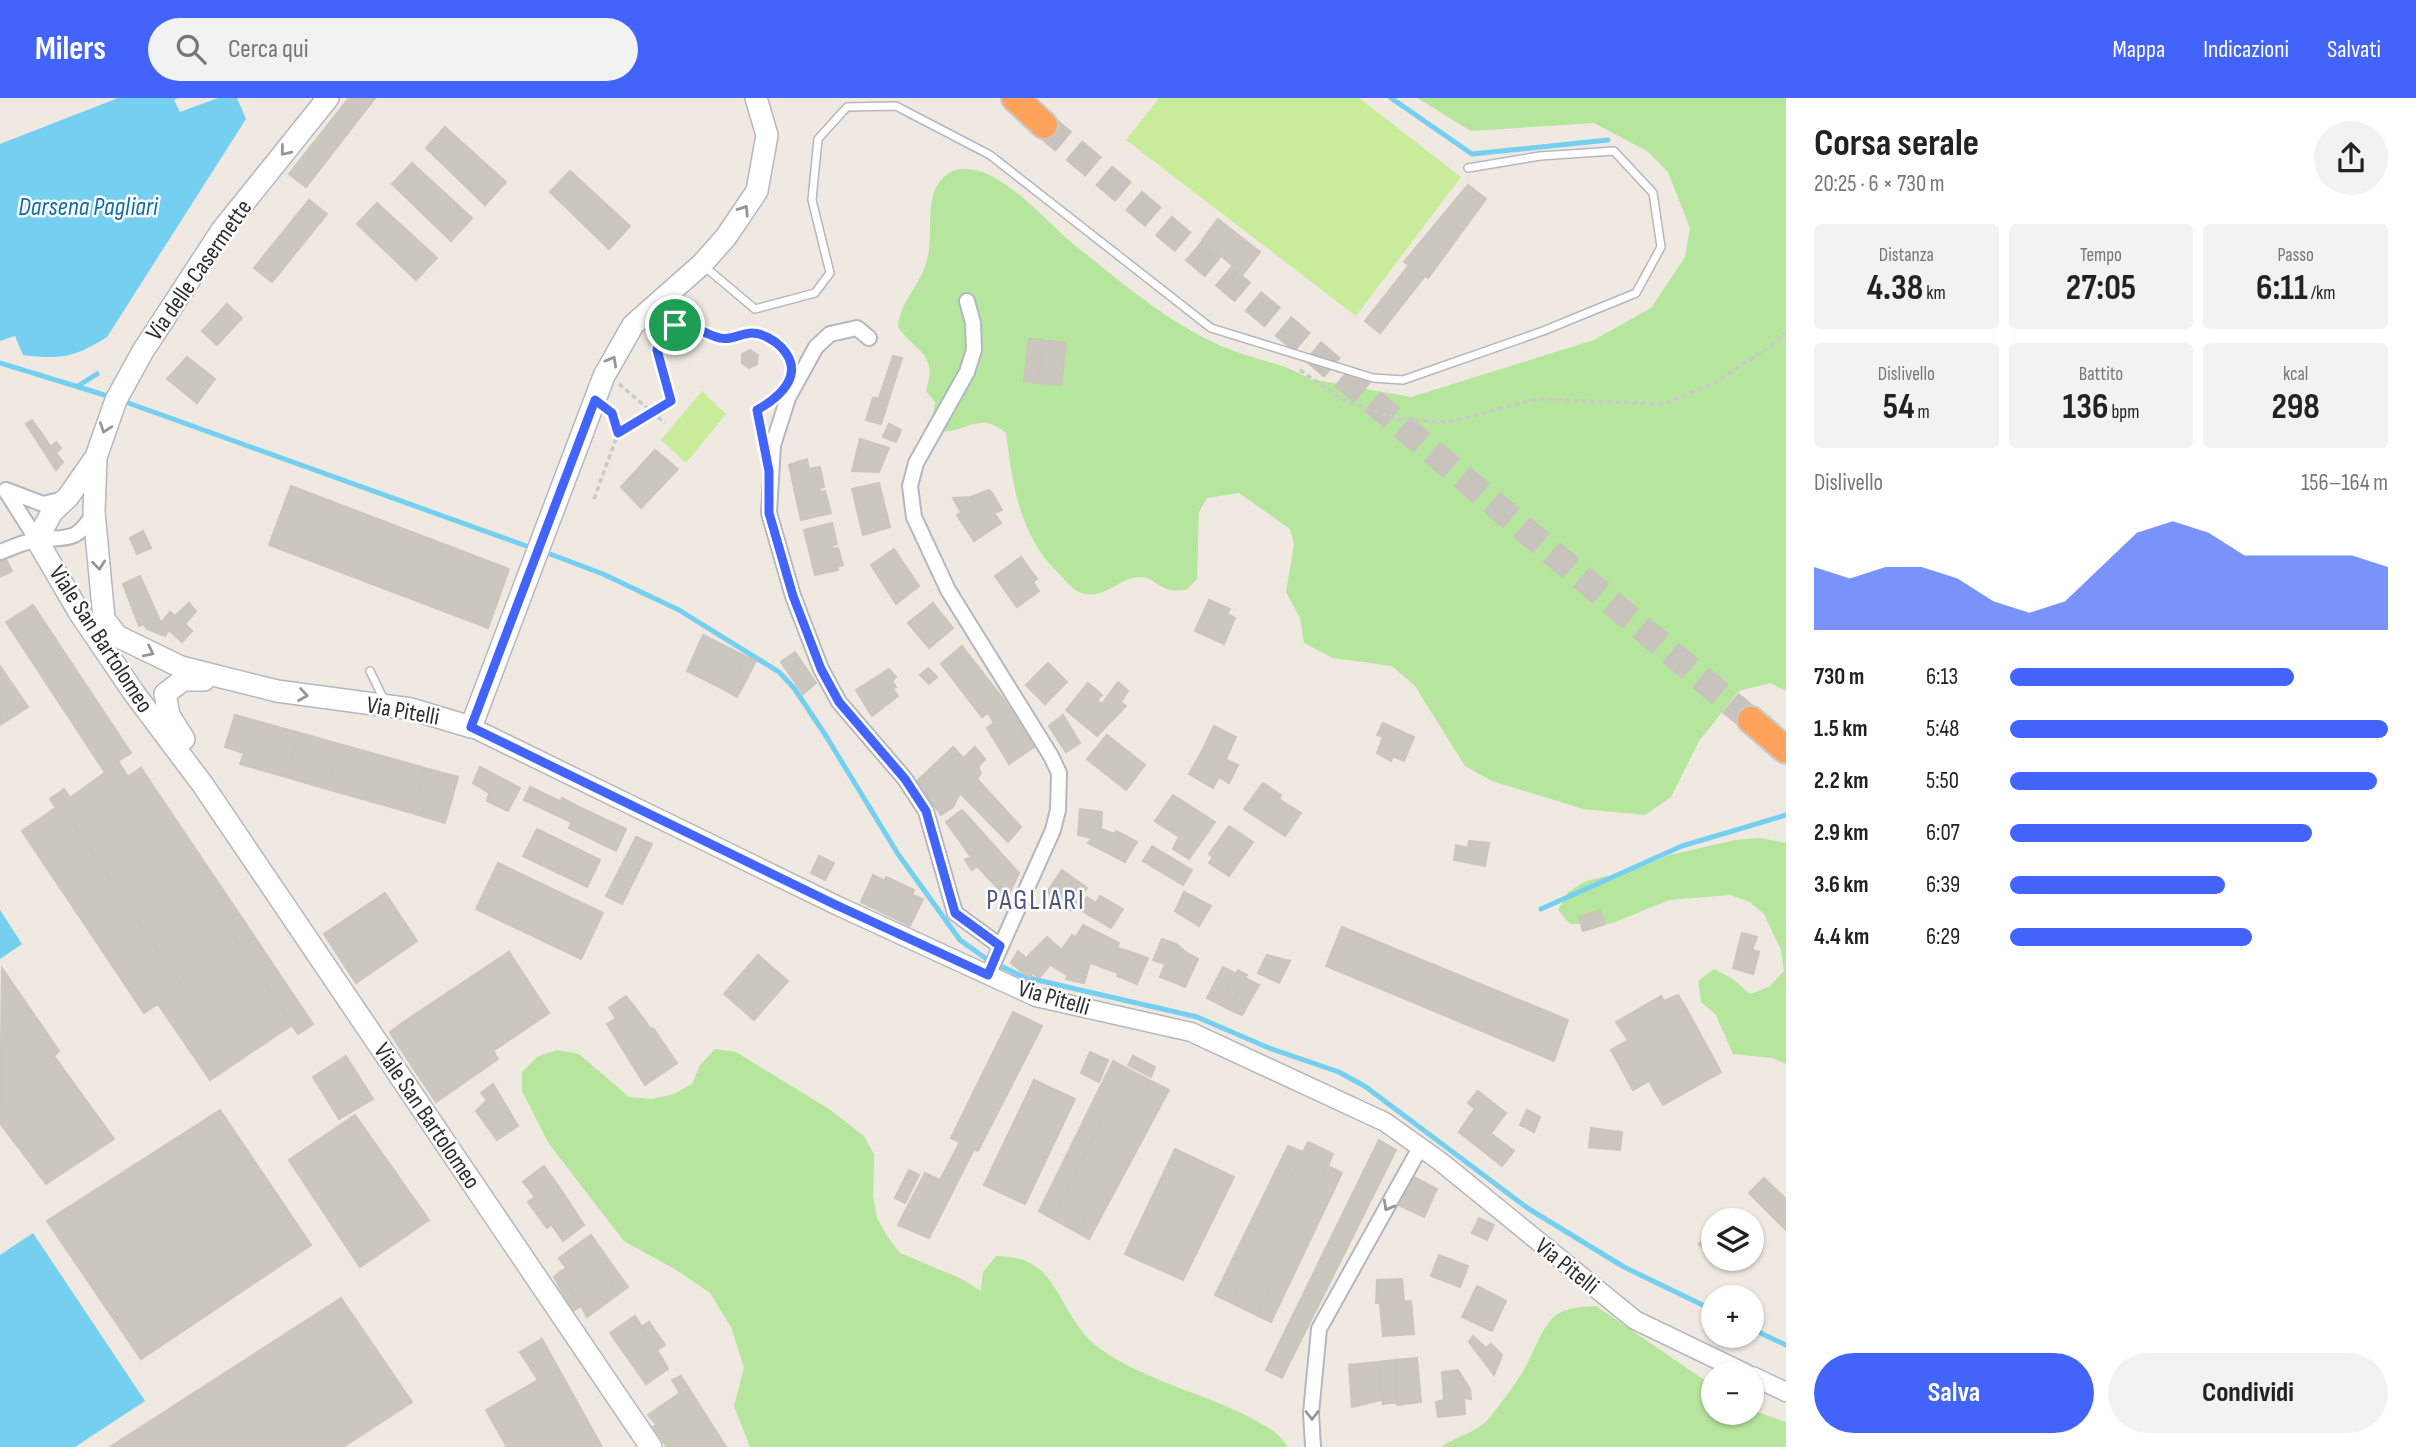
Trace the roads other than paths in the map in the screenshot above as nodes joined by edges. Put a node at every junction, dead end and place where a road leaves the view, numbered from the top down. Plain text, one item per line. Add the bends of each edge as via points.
1 (328, 98) edge
2 (756, 98) edge
3 (1015, 98) edge
4 (1044, 125) tunnel mouth
5 (1468, 168) dead end
6 (702, 264) junction
7 (967, 300) dead end
8 (869, 338) dead end
9 (96, 457) junction
10 (68, 498) junction
11 (93, 512) junction
12 (37, 540) junction
13 (0, 552) edge
14 (370, 671) dead end
15 (236, 680) junction
16 (387, 706) junction
17 (169, 715) joint
18 (1751, 720) tunnel mouth
19 (471, 727) junction
20 (1786, 750) edge
21 (203, 785) junction
22 (999, 949) junction
23 (988, 974) junction
24 (1421, 1146) junction
25 (1723, 1362) edge
26 (1764, 1382) edge
27 (1786, 1392) edge
28 (651, 1447) edge
29 (1313, 1447) edge

1 -> 9 main road, Via delle Casermette via 222,230 119,394
6 -> 2 main road via 757,191 767,135
3 - 4 highway
5 - 6 lane via 1540,156 1615,152 1653,193 1661,247 1636,293 1403,380 1373,378 1211,328 990,155 896,106 847,107 818,139 812,200 830,273 815,293 755,309
19 -> 6 main road via 604,376 633,325
7 - 22 street via 974,350 967,372 916,463 910,486 914,517 948,590 1043,739 1059,773 1053,830
8 - 22 street via 857,328 830,334 804,367 773,445 769,513 821,669 839,702 905,779 926,811 955,913
9 - 10 main road
9 - 11 main road
10 - 12 main road via 52,512
10 - 12 street, Viale San Bartolomeo via 43,504 6,490
11 - 12 street via 76,535
11 -> 15 main road, Via Pitelli via 110,627 181,667
12 - 13 street
12 - 21 main road, Viale San Bartolomeo via 134,694
14 - 16 lane
15 -> 16 main road, Via Pitelli via 287,693
15 - 17 main road, Via Pitelli via 178,682 165,694
16 - 19 main road, Via Pitelli
17 - 21 main road, Viale San Bartolomeo via 205,770 208,778
18 - 20 highway
19 - 23 street, Via Pitelli
21 - 28 main road, Viale San Bartolomeo
22 - 23 street
23 - 24 street, Via Pitelli via 1036,997 1191,1032 1385,1122
24 - 25 street, Via Pitelli via 1635,1320
24 -> 29 street via 1319,1329 1311,1413
26 - 27 street, Via Pitelli

